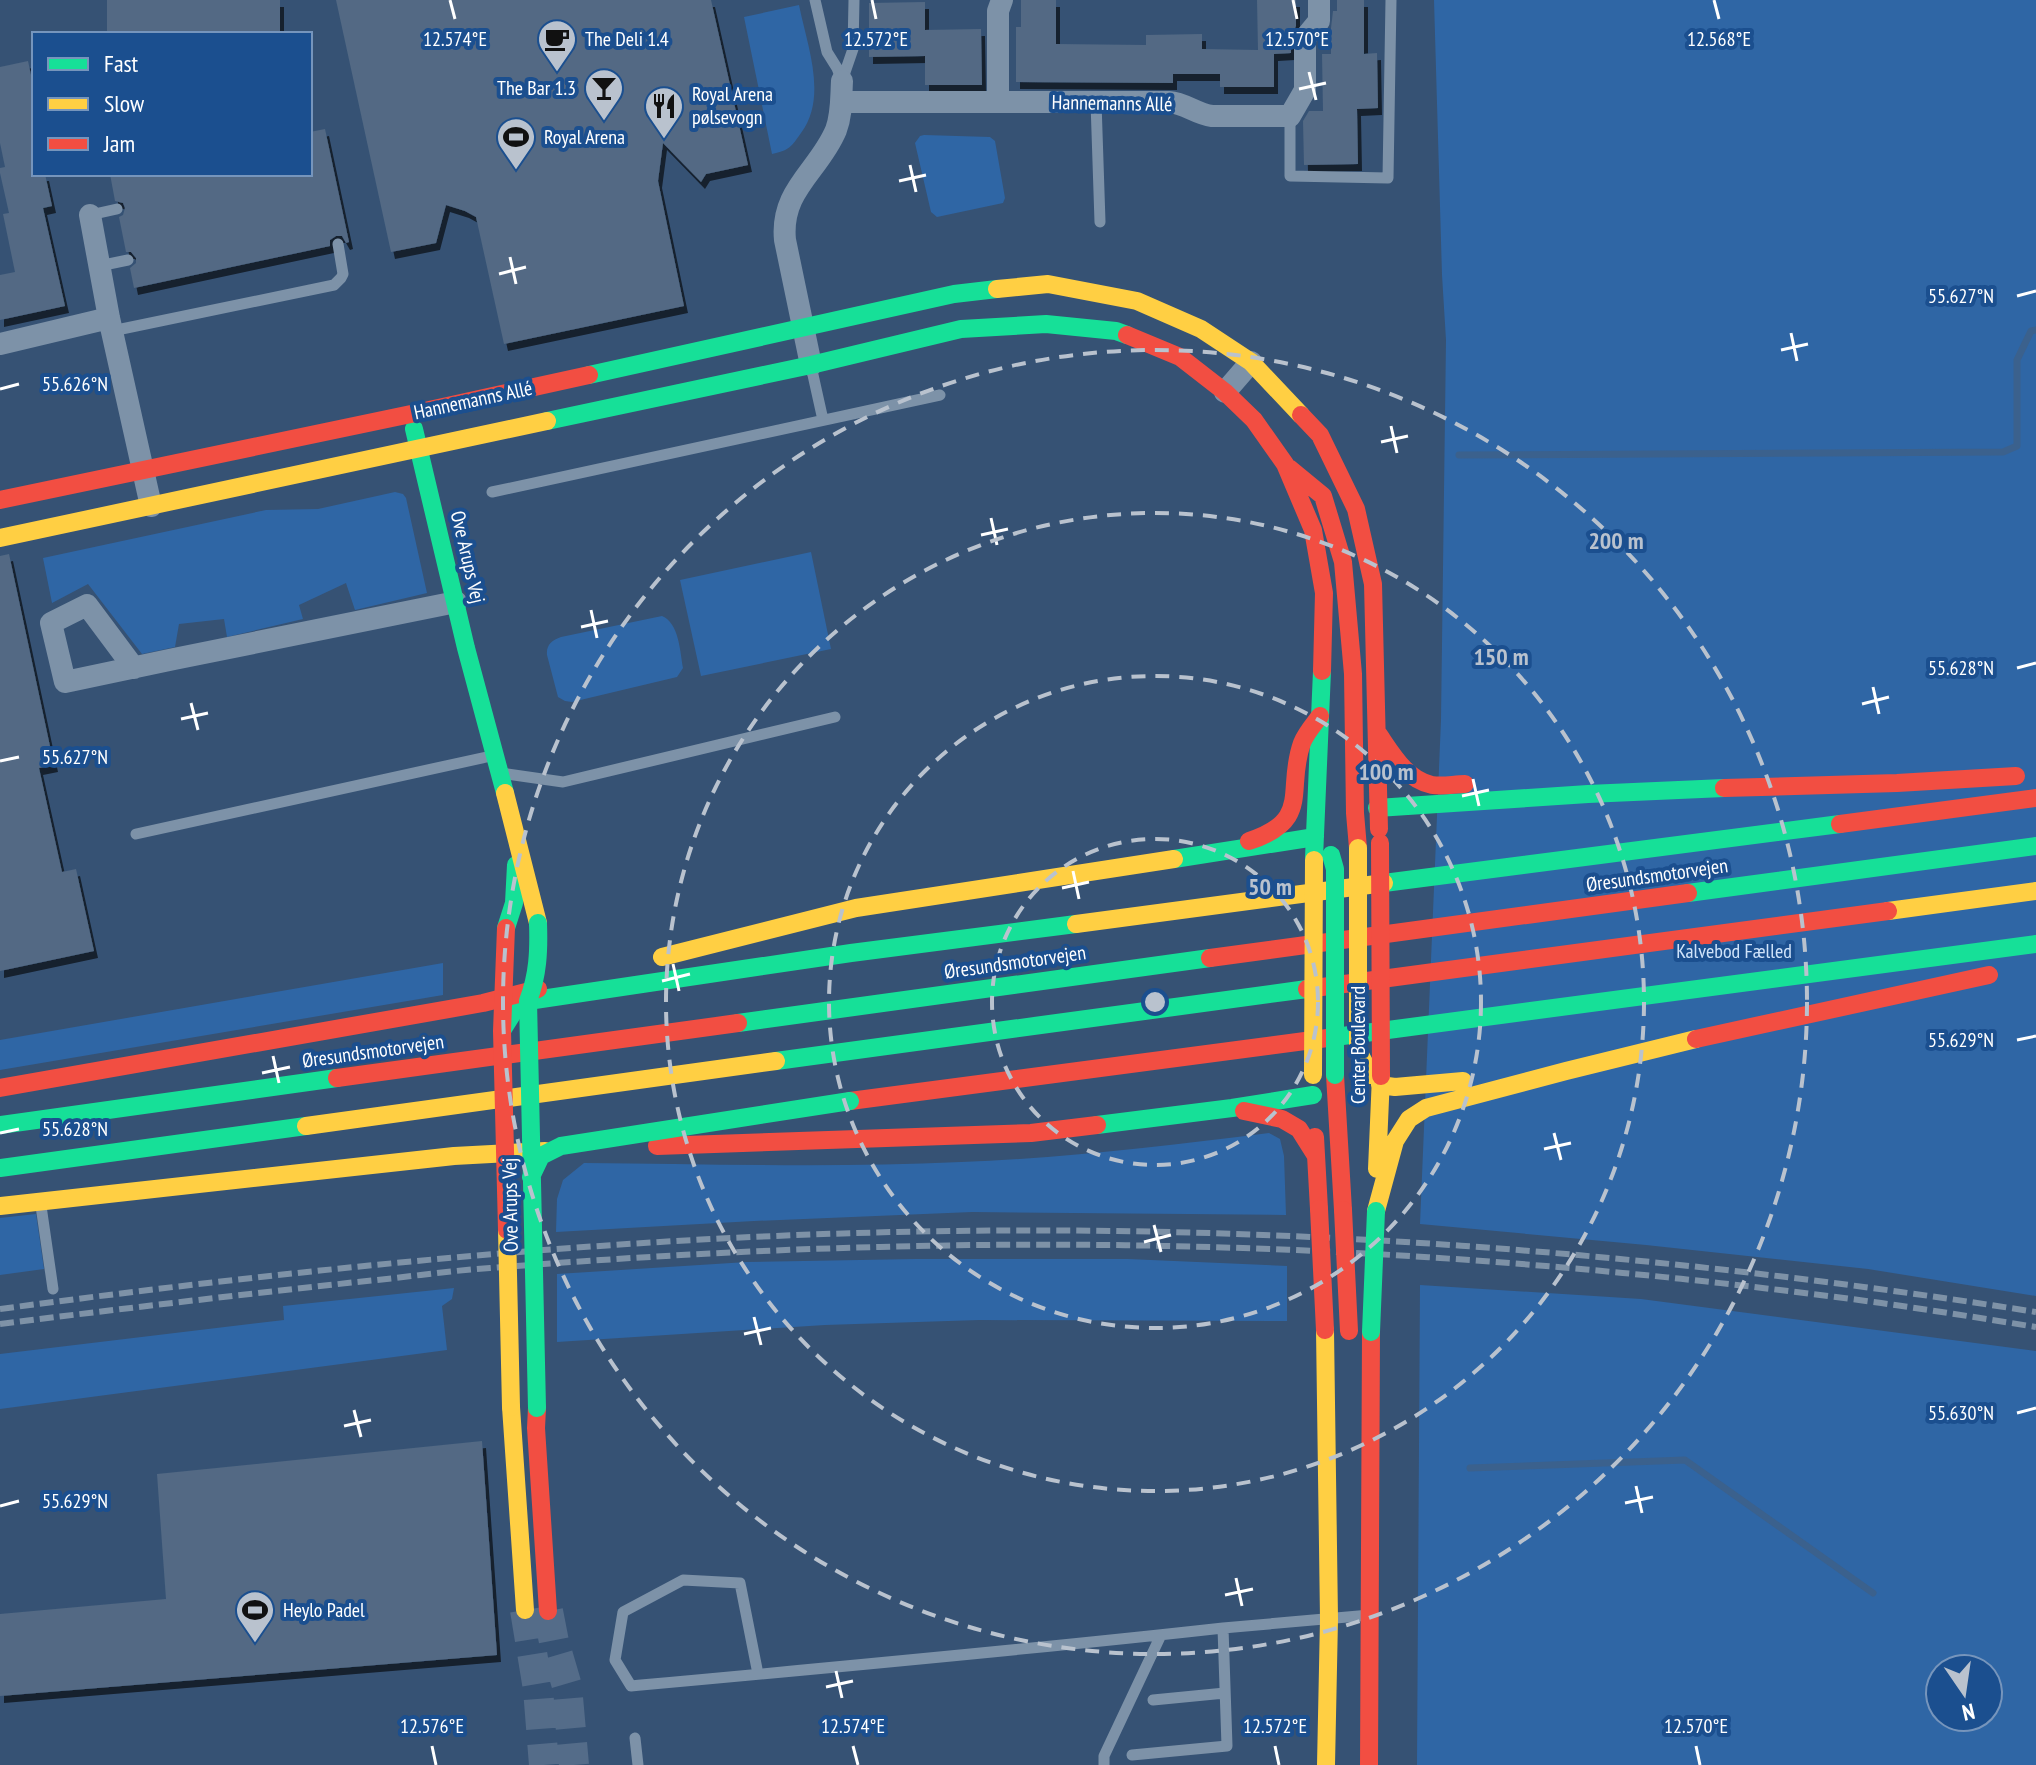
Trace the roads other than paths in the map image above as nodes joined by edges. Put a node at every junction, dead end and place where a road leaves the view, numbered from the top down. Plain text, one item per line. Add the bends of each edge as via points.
1 (815, 0) edge
2 (854, 0) edge
3 (1002, 0) edge
4 (1319, 0) edge
5 (1391, 0) edge
6 (842, 92) junction
7 (998, 102) junction
8 (1096, 102) junction
9 (1290, 116) junction
10 (117, 209) dead end
11 (90, 215) joint
12 (1100, 222) dead end
13 (338, 244) dead end
14 (128, 260) dead end
15 (99, 266) junction
16 (110, 325) junction
17 (803, 328) junction
18 (0, 344) edge
19 (1251, 362) junction
20 (811, 365) junction
21 (1225, 392) junction
22 (940, 395) dead end
23 (411, 414) junction
24 (823, 420) junction
25 (419, 449) junction
26 (1285, 464) junction
27 (142, 469) junction
28 (492, 492) dead end
29 (0, 500) edge
30 (151, 506) junction
31 (0, 538) edge
32 (456, 602) junction
33 (134, 668) dead end
34 (1320, 716) junction
35 (835, 717) dead end
36 (1377, 732) junction
37 (497, 764) junction
38 (1672, 773) dead end
39 (2036, 774) edge
40 (1488, 782) dead end
41 (1759, 786) junction
42 (2036, 798) edge
43 (508, 803) junction
44 (1377, 808) junction
45 (1355, 813) junction
46 (136, 834) dead end
47 (1315, 837) junction
48 (2036, 846) edge
49 (1193, 855) junction
50 (1322, 858) junction
51 (2036, 891) edge
52 (2036, 944) edge
53 (648, 961) dead end
54 (2005, 972) dead end
55 (603, 973) dead end
56 (528, 1001) junction
57 (502, 1031) junction
58 (1547, 1074) junction
59 (1377, 1079) junction
60 (1335, 1084) junction
61 (0, 1088) edge
62 (1232, 1108) junction
63 (1314, 1110) junction
64 (0, 1125) edge
65 (1316, 1156) junction
66 (0, 1168) edge
67 (531, 1177) junction
68 (40, 1202) junction
69 (0, 1206) edge
70 (1376, 1211) junction
71 (53, 1289) dead end
72 (1369, 1466) junction
73 (525, 1610) tunnel mouth
74 (548, 1611) tunnel mouth
75 (1371, 1615) junction
76 (1329, 1619) junction
77 (1223, 1628) junction
78 (1161, 1635) junction
79 (758, 1674) junction
80 (1225, 1693) junction
81 (1153, 1700) dead end
82 (635, 1738) dead end
83 (1132, 1755) dead end
84 (638, 1765) edge
85 (1104, 1765) edge
86 (1326, 1765) edge
87 (1369, 1765) edge

1 - 6 lane
2 - 6 lane via 853,49
3 - 7 street
4 - 9 street via 1319,22 1305,40 1305,90
5 - 9 lane via 1388,178 1290,176
6 - 7 street, Hannemanns Allé
6 - 17 street via 835,131 792,196 784,220
7 - 8 street, Hannemanns Allé
8 - 9 street, Hannemanns Allé via 1175,102 1212,116
8 - 12 lane
10 - 11 lane
11 - 15 street
13 - 16 lane via 343,274 324,288
14 - 15 lane
15 - 16 street
16 - 18 street
16 - 27 street
17 - 19 main road, Hannemanns Allé via 954,294 1048,284 1137,301 1201,329
17 - 20 street
17 - 23 main road, Hannemanns Allé
19 - 21 street
19 - 36 main road, Center Boulevard via 1320,435 1356,509 1373,584
20 - 21 main road, Hannemanns Allé via 961,329 1046,324 1116,331 1180,357
20 - 24 lane
20 - 25 main road, Hannemanns Allé
21 - 26 main road via 1254,420
22 - 24 lane
23 - 25 main road, Ove Arups Vej
23 - 27 main road, Hannemanns Allé
24 - 28 lane
25 - 30 main road, Hannemanns Allé
25 - 32 main road, Ove Arups Vej
26 - 34 main road via 1313,530 1324,593
26 - 45 main road via 1323,496 1343,562 1353,674
27 - 29 main road, Hannemanns Allé
27 - 30 street
30 - 31 main road, Hannemanns Allé
32 - 33 street
32 - 37 main road, Ove Arups Vej
34 - 47 main road
34 - 49 main road via 1301,744 1292,811 1279,829
35 - 37 lane via 563,782
36 - 40 main road via 1417,781 1435,786
36 - 44 main road, Center Boulevard
37 - 43 main road, Ove Arups Vej
37 - 46 lane
38 - 41 main road
39 - 41 main road
41 - 44 main road
42 - 56 main road via 851,953
43 - 56 main road, Ove Arups Vej, bridge via 538,923 539,961
43 - 57 main road, Ove Arups Vej, bridge via 516,881 506,928
44 - 45 main road
44 - 59 main road, Center Boulevard, bridge
45 - 47 main road
45 - 59 main road, bridge via 1358,1051
47 - 49 main road
47 - 50 main road
48 - 64 main road, Øresundsmotorvejen
49 - 53 main road via 856,908
50 - 60 main road, bridge via 1335,869
50 - 63 main road, bridge
51 - 66 main road
52 - 67 main road, bridge via 850,1101 561,1146 541,1156
54 - 58 main road
55 - 61 main road via 483,1003
56 - 57 main road
56 - 67 main road, Ove Arups Vej, bridge
57 - 73 main road, Ove Arups Vej, bridge via 512,1441
58 - 59 main road via 1395,1087
58 - 70 main road via 1426,1108 1409,1119 1395,1141
59 - 60 main road
59 - 70 main road, Center Boulevard
60 - 63 main road
60 - 72 main road, bridge via 1351,1346
62 - 63 main road
62 - 65 main road via 1282,1119 1299,1129
62 - 68 main road via 1031,1133 454,1156
63 - 65 main road
65 - 76 main road, bridge via 1325,1330
67 - 74 main road, Ove Arups Vej, bridge via 536,1428
68 - 69 main road
68 - 71 lane
70 - 72 main road, Center Boulevard, bridge
72 - 75 main road, Center Boulevard
75 - 76 lane
75 - 87 main road, Center Boulevard
76 - 77 lane
76 - 86 main road
77 - 78 lane
77 - 80 lane
78 - 79 lane
78 - 85 lane
79 - 79 lane via 631,1686 615,1660 623,1612 683,1580 740,1583
80 - 81 lane
80 - 83 lane via 1227,1746
82 - 84 lane

